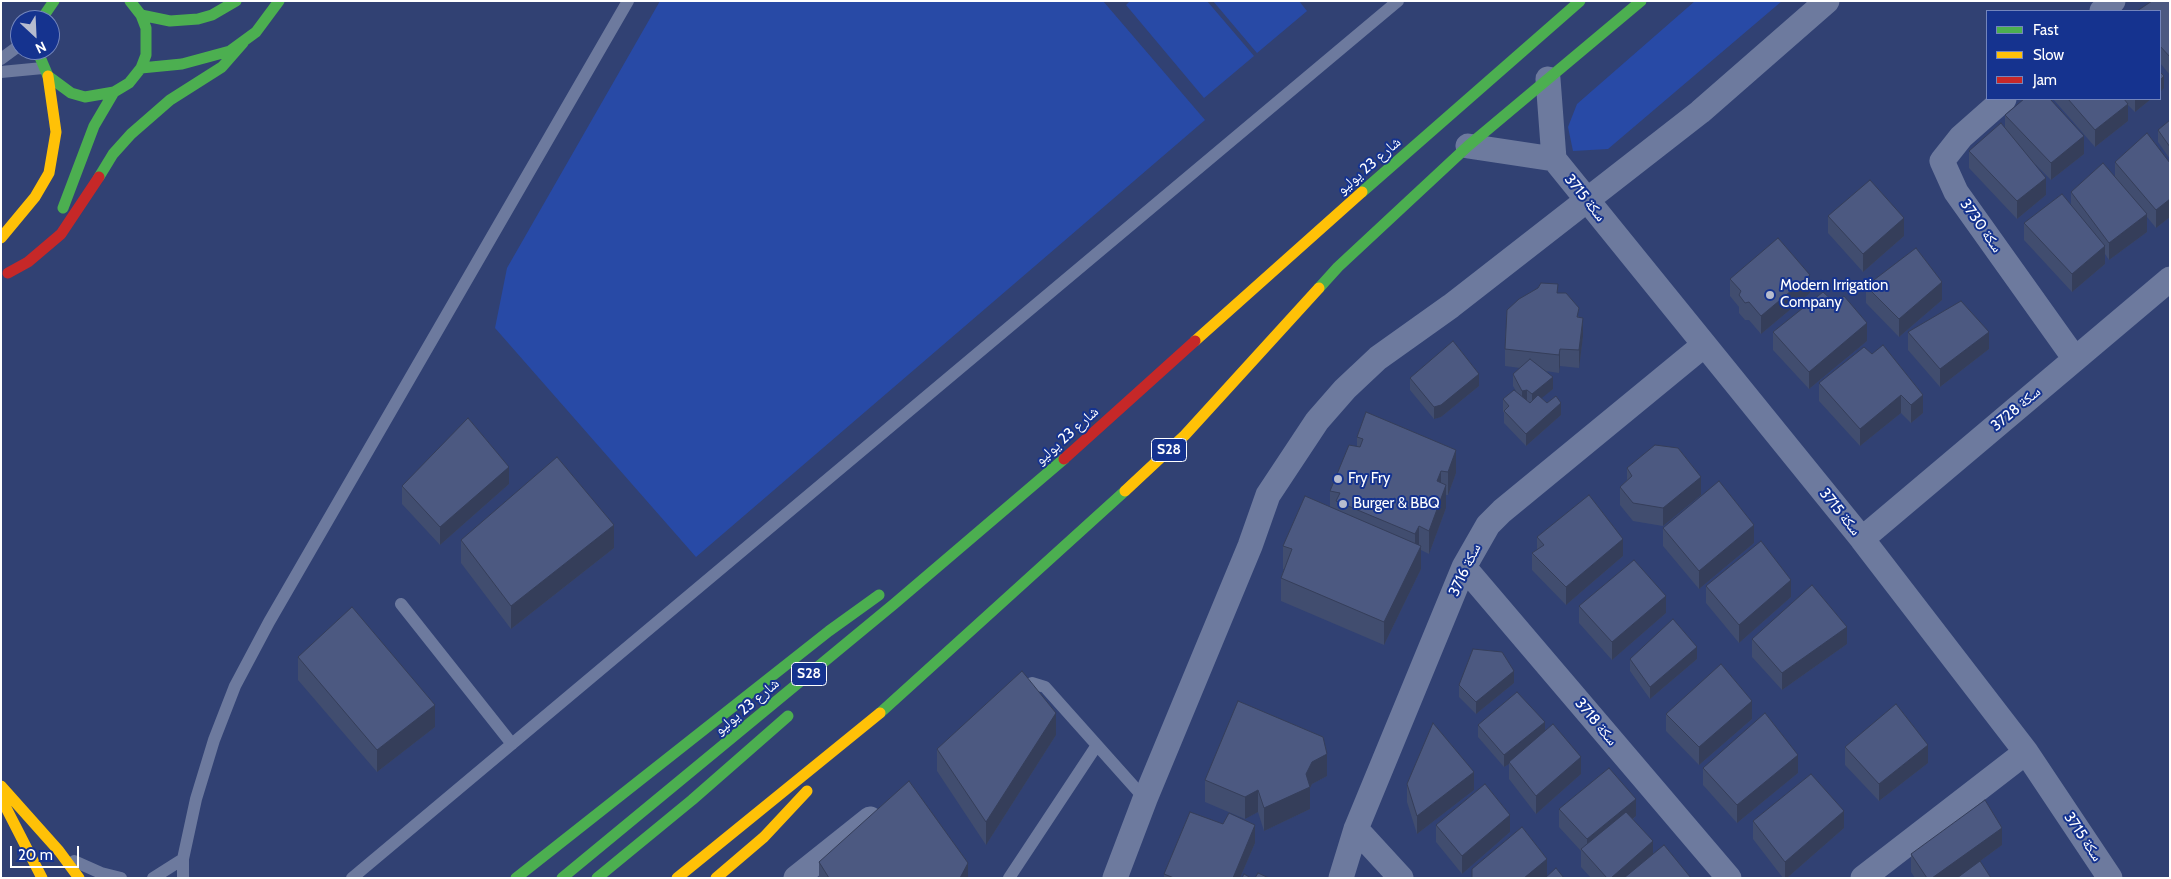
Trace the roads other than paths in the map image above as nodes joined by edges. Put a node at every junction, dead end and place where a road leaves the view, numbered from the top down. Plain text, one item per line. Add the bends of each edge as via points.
1 (236, 1) edge
2 (279, 1) edge
3 (628, 1) edge
4 (1398, 1) edge
5 (1580, 1) edge
6 (1641, 1) edge
7 (1827, 1) edge
8 (2113, 1) edge
9 (131, 2) edge
10 (2103, 10) edge
11 (141, 15) junction
12 (243, 43) junction
13 (41, 60) edge
14 (141, 68) junction
15 (1, 72) edge
16 (46, 72) junction
17 (1548, 79) junction
18 (114, 92) junction
19 (2003, 100) edge
20 (1468, 146) junction
21 (1554, 159) junction
22 (1588, 200) junction
23 (1, 238) edge
24 (5, 275) edge
25 (2170, 279) edge
26 (1704, 345) junction
27 (2075, 359) junction
28 (1054, 468) junction
29 (1862, 539) junction
30 (926, 561) dead end
31 (1464, 567) junction
32 (886, 590) dead end
33 (401, 604) dead end
34 (896, 618) dead end
35 (1005, 700) edge
36 (794, 710) dead end
37 (870, 723) junction
38 (512, 744) junction
39 (1097, 745) junction
40 (2026, 752) junction
41 (1, 786) edge
42 (1, 798) edge
43 (1146, 799) junction
44 (889, 803) edge
45 (1356, 829) junction
46 (59, 851) junction
47 (183, 860) junction
48 (42, 878) edge
49 (79, 878) edge
50 (121, 878) edge
51 (153, 878) edge
52 (183, 878) edge
53 (352, 878) edge
54 (516, 878) edge
55 (562, 878) edge
56 (598, 878) edge
57 (677, 878) edge
58 (716, 878) edge
59 (796, 878) edge
60 (1008, 878) edge
61 (1116, 878) edge
62 (1341, 878) edge
63 (1401, 878) edge
64 (1729, 878) edge
65 (1863, 878) edge
66 (2110, 878) edge

1 - 11 main road via 198,20 170,21
2 - 12 main road via 256,32
3 - 47 lane via 235,686 204,770
4 - 38 lane
5 - 28 main road, شارع 23 يوليو / S28 via 1290,255
6 - 17 main road, S28
7 - 22 street via 1700,112
8 - 10 street
9 - 11 main road
11 - 14 main road via 148,41
12 - 14 main road via 217,56
12 - 24 main road via 226,64 170,100 131,134 113,154 61,234 34,258
13 - 16 main road
14 - 18 main road via 130,83
15 - 16 lane
16 - 18 main road via 71,93 85,97
16 - 23 main road via 56,132 53,160 35,197
17 - 20 main road, S28
17 - 21 street, سكة 3715
18 - 24 main road via 94,126 61,212 38,245
19 - 27 street, سكة 3730 via 1961,137 1942,161 1956,192
20 - 21 street, سكة 3715
20 - 37 main road, S28 via 1338,267 1185,434
21 - 22 street, سكة 3715
22 - 26 street, سكة 3715
22 - 43 street via 1378,358 1317,421 1268,495
25 - 27 street, سكة 3728
26 - 29 street, سكة 3715
26 - 31 street, سكة 3716 via 1502,511 1488,526
27 - 29 street, سكة 3728
28 - 30 main road
28 - 34 main road
28 - 55 main road, شارع 23 يوليو / S28
29 - 40 street, سكة 3715
31 - 45 street, سكة 3716
31 - 64 street, سكة 3718
32 - 54 main road via 829,631
33 - 38 lane
35 - 39 lane via 1019,687 1032,683 1044,687
36 - 56 main road
37 - 57 main road, S28
37 - 58 main road via 764,838
38 - 53 lane
39 - 43 lane
39 - 60 lane
40 - 65 street
40 - 66 street, سكة 3715
41 - 46 main road
42 - 48 main road
43 - 61 street
44 - 59 street
45 - 62 street, سكة 3716
45 - 63 street
46 - 49 main road
46 - 50 lane via 80,864
47 - 51 lane
47 - 52 lane

